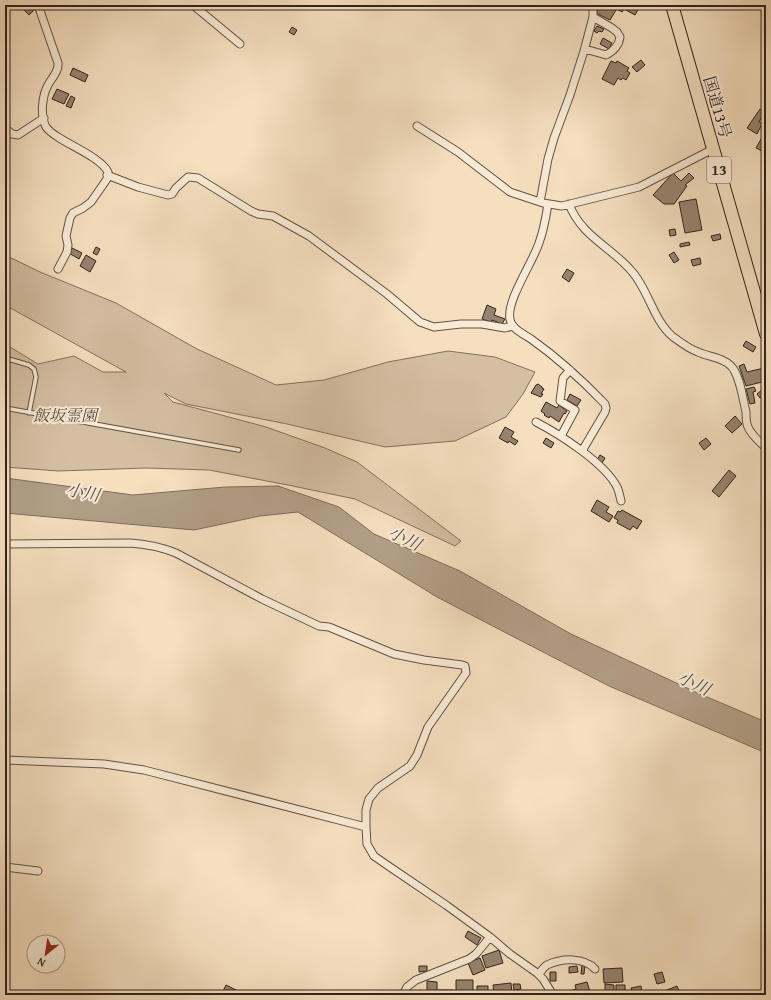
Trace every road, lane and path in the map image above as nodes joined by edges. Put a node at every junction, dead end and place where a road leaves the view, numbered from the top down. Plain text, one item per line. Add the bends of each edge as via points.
1 (38, 5) edge
2 (193, 5) edge
3 (595, 5) edge
4 (672, 5) edge
5 (593, 17) junction
6 (240, 44) dead end
7 (585, 49) junction
8 (44, 118) junction
9 (417, 126) dead end
10 (5, 128) edge
11 (713, 149) junction
12 (107, 174) junction
13 (540, 202) junction
14 (548, 204) junction
15 (569, 204) junction
16 (58, 270) dead end
17 (764, 319) edge
18 (513, 326) junction
19 (766, 334) edge
20 (5, 358) edge
21 (570, 370) junction
22 (5, 408) edge
23 (29, 412) junction
24 (536, 422) dead end
25 (561, 436) junction
26 (766, 448) edge
27 (239, 450) dead end
28 (582, 451) junction
29 (621, 502) dead end
30 (5, 544) edge
31 (5, 760) edge
32 (366, 827) junction
33 (5, 867) edge
34 (38, 871) dead end
35 (490, 937) junction
36 (595, 969) dead end
37 (539, 974) junction
38 (403, 995) edge
39 (553, 995) edge

1 - 8 street via 59,66 44,94
2 - 6 street
3 - 5 street
4 - 11 highway, 国道13号 / 13
5 - 7 street
5 - 7 street via 617,32 619,42 616,48 606,55
7 - 13 street via 554,138
8 - 10 street via 18,135
8 - 12 street via 51,132 101,163
9 - 13 street via 458,152 510,192
11 - 15 street via 639,188
11 - 17 highway, 国道13号 / 13
12 - 16 street via 107,179 91,202 73,213 70,218 66,236 67,252
12 - 18 street via 138,187 168,195 188,177 198,178 258,214 273,216 310,236 420,322 428,325 434,327 482,324 506,328
13 - 14 street
14 - 15 street
14 - 18 street via 539,243 510,308 509,318
15 - 26 street via 588,234 619,257 635,275 660,321 672,336 693,350 720,359 732,367 739,382 748,427
17 - 19 highway, 国道13号 / 13
18 - 21 street
20 - 23 lane via 30,365 34,369 36,376
21 - 25 street via 563,378 560,401 575,410
21 - 28 street via 606,408
22 - 23 lane
23 - 27 lane
24 - 25 street
25 - 28 street
28 - 29 street via 611,478 617,487
30 - 32 street via 130,543 163,548 319,626 329,627 394,654 465,666 466,673 428,726 410,766 378,788 371,796 367,805
31 - 32 street via 104,764 144,770
32 - 35 street via 367,844 374,856
33 - 34 street
35 - 37 street
35 - 38 street via 469,959 416,980 407,987
36 - 37 street via 587,963 567,960 546,965
37 - 39 street

